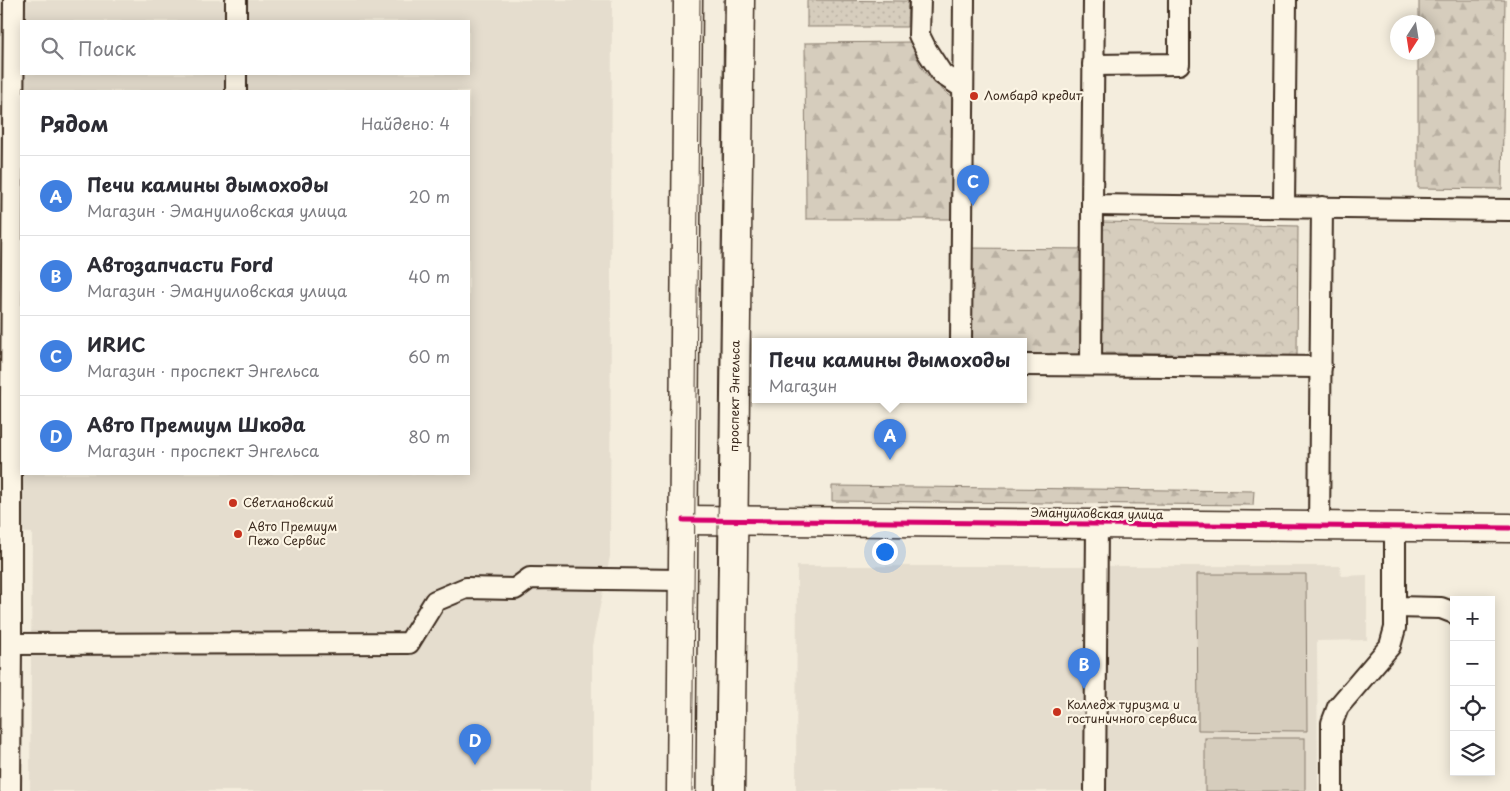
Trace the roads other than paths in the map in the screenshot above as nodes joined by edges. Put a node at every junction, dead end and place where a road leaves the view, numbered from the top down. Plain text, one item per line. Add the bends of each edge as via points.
1 (14, 0) edge
2 (236, 0) edge
3 (688, 0) edge
4 (740, 0) edge
5 (920, 0) edge
6 (964, 0) edge
7 (1094, 0) edge
8 (1180, 0) edge
9 (1286, 0) edge
10 (236, 20) edge
11 (1094, 64) junction
12 (236, 75) edge
13 (963, 88) junction
14 (236, 90) edge
15 (1092, 205) junction
16 (1284, 206) junction
17 (1322, 207) junction
18 (1510, 210) edge
19 (961, 338) edge
20 (6, 341) edge
21 (1027, 365) edge
22 (1091, 365) junction
23 (1321, 367) junction
24 (16, 398) edge
25 (683, 520) junction
26 (734, 520) junction
27 (1097, 524) junction
28 (1319, 526) junction
29 (1395, 527) junction
30 (1510, 528) edge
31 (682, 580) junction
32 (1395, 608) junction
33 (1450, 611) edge
34 (11, 644) junction
35 (10, 791) edge
36 (681, 791) edge
37 (730, 791) edge
38 (1096, 791) edge
39 (1332, 791) edge

1 - 20 lane
2 - 10 lane
3 - 25 main road
4 - 26 main road, проспект Энгельса
5 - 13 lane via 919,35 942,74
6 - 13 lane
7 - 11 lane
8 - 11 lane via 1178,64
9 - 16 lane
11 - 15 lane
12 - 14 lane
13 - 19 lane
15 - 16 lane
15 - 22 lane
16 - 17 lane
17 - 18 lane
17 - 23 lane
20 - 24 lane
21 - 22 lane
22 - 23 lane
23 - 28 lane
24 - 34 lane
25 - 26 main road, Эмануиловская улица
25 - 31 main road
26 - 27 main road, Эмануиловская улица
26 - 37 main road, проспект Энгельса
27 - 28 main road, Эмануиловская улица
27 - 38 lane
28 - 29 main road, Эмануиловская улица
29 - 30 main road, Эмануиловская улица
29 - 32 lane
31 - 34 lane via 530,578 515,589 466,588 435,601 409,643
31 - 36 main road
32 - 33 lane via 1441,608
32 - 39 lane via 1395,628 1390,646 1338,707 1332,723
34 - 35 lane

